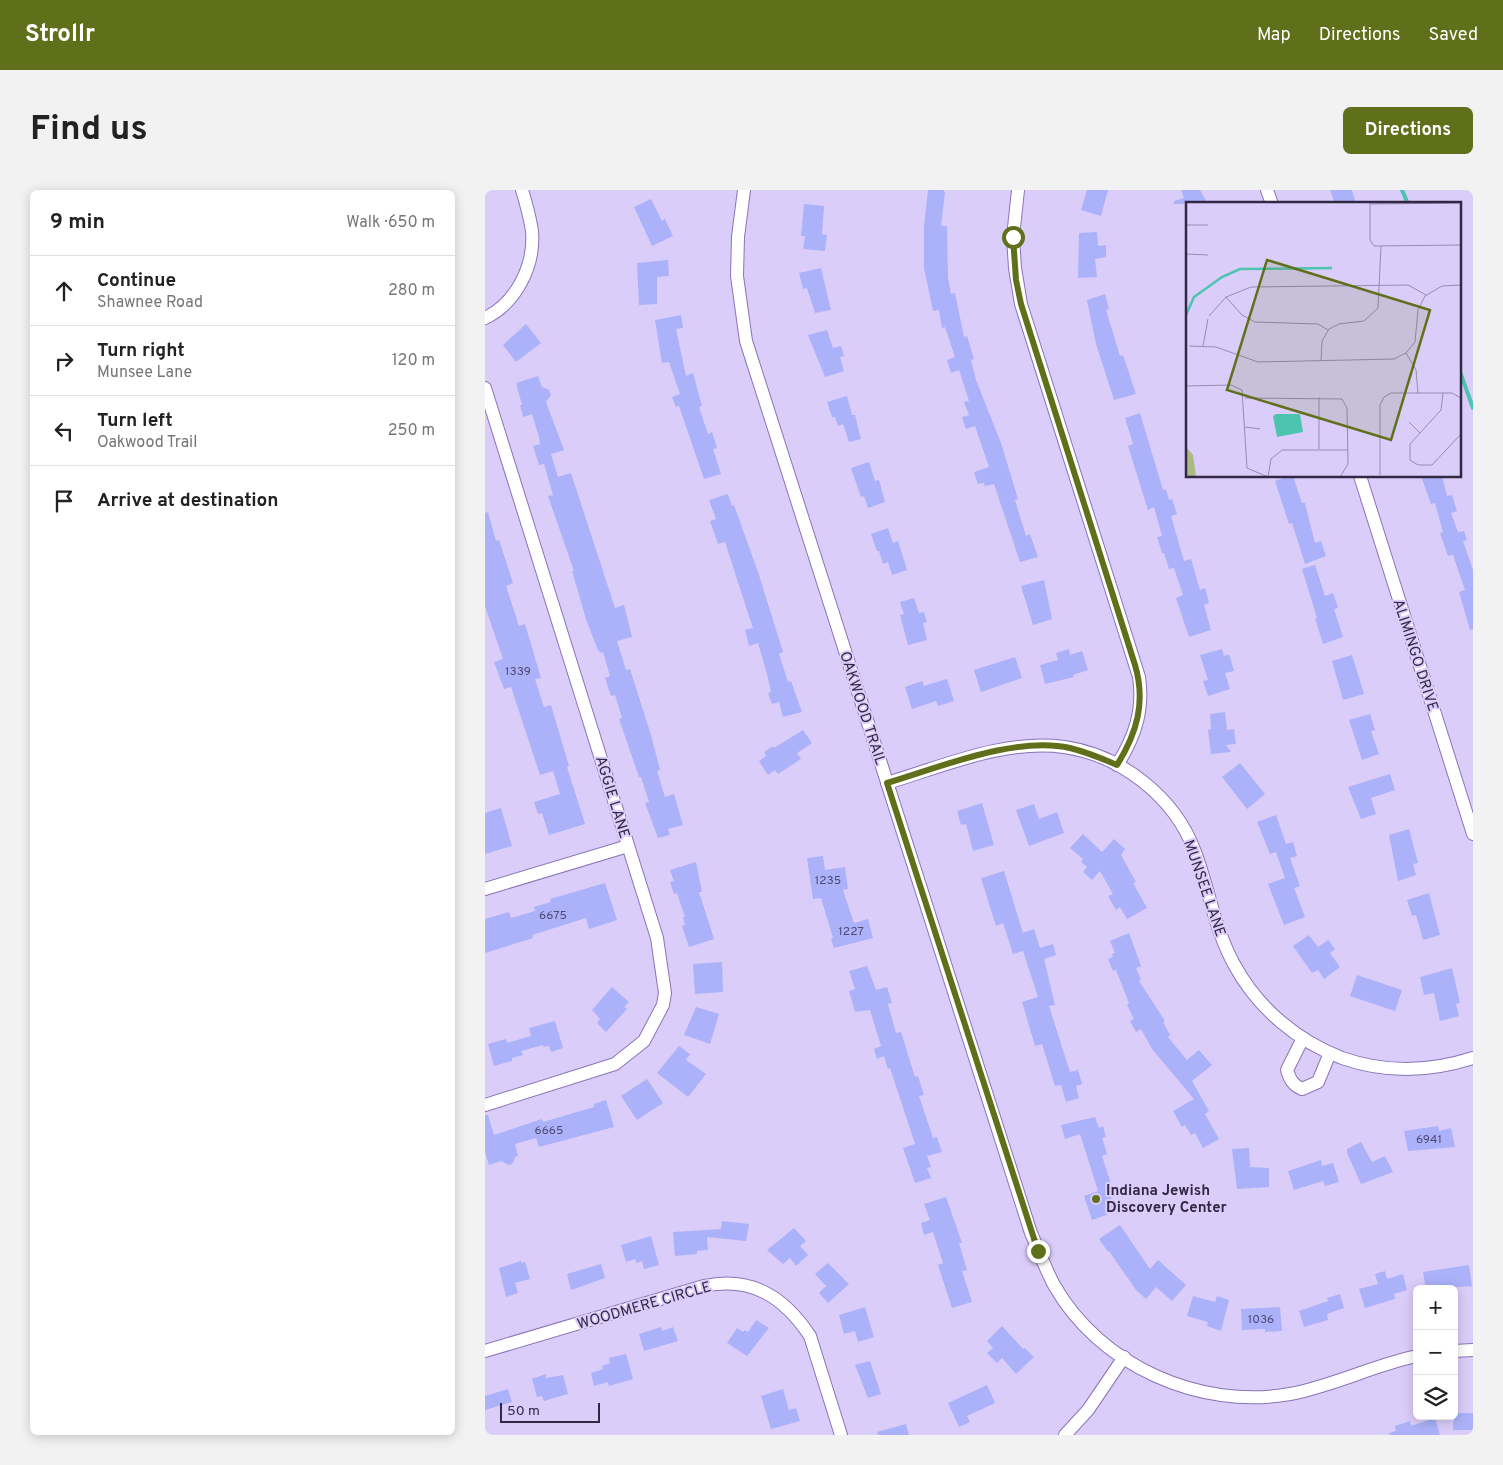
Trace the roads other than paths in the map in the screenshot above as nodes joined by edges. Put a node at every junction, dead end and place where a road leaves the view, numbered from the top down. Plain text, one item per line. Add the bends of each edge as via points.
1 (522, 190) edge
2 (744, 190) edge
3 (1018, 190) edge
4 (1267, 190) edge
5 (1271, 202) edge
6 (485, 318) edge
7 (485, 388) edge
8 (1361, 478) edge
9 (1117, 765) junction
10 (887, 783) junction
11 (1473, 834) edge
12 (628, 846) junction
13 (485, 889) edge
14 (1303, 1038) junction
15 (1330, 1053) junction
16 (1473, 1058) edge
17 (485, 1105) edge
18 (1473, 1350) edge
19 (485, 1351) edge
20 (1458, 1351) edge
21 (1413, 1357) edge
22 (1124, 1358) junction
23 (841, 1435) edge
24 (1065, 1435) edge

1 - 6 street via 532,232 529,268 515,294
2 - 10 street, OAKWOOD TRAIL via 737,276 745,341
3 - 9 street via 1013,237 1021,304 1139,677 1141,702 1135,732
4 - 5 street
7 - 12 street, AGGIE LANE
8 - 11 street, ALIMINGO DRIVE
9 - 10 street, MUNSEE LANE via 1069,748 1025,746 999,750
9 - 14 street, MUNSEE LANE via 1166,803 1184,829 1195,851 1220,934 1235,968 1260,1003
10 - 22 street, OAKWOOD TRAIL via 1040,1257 1054,1285 1077,1316
12 - 13 street
12 - 17 street, AGGIE LANE via 657,938 665,993 663,1005 644,1041 615,1064
14 - 15 street, MUNSEE LANE
14 - 15 street via 1287,1070 1295,1086 1302,1089 1318,1082
15 - 16 street, MUNSEE LANE via 1376,1066 1407,1069 1444,1066
18 - 20 street
19 - 23 street, WOODMERE CIRCLE via 699,1287 723,1283 754,1288 782,1302 800,1320 812,1342
21 - 22 street, OAKWOOD TRAIL via 1305,1391 1251,1398 1220,1396 1184,1387 1155,1376
22 - 24 street via 1088,1410

